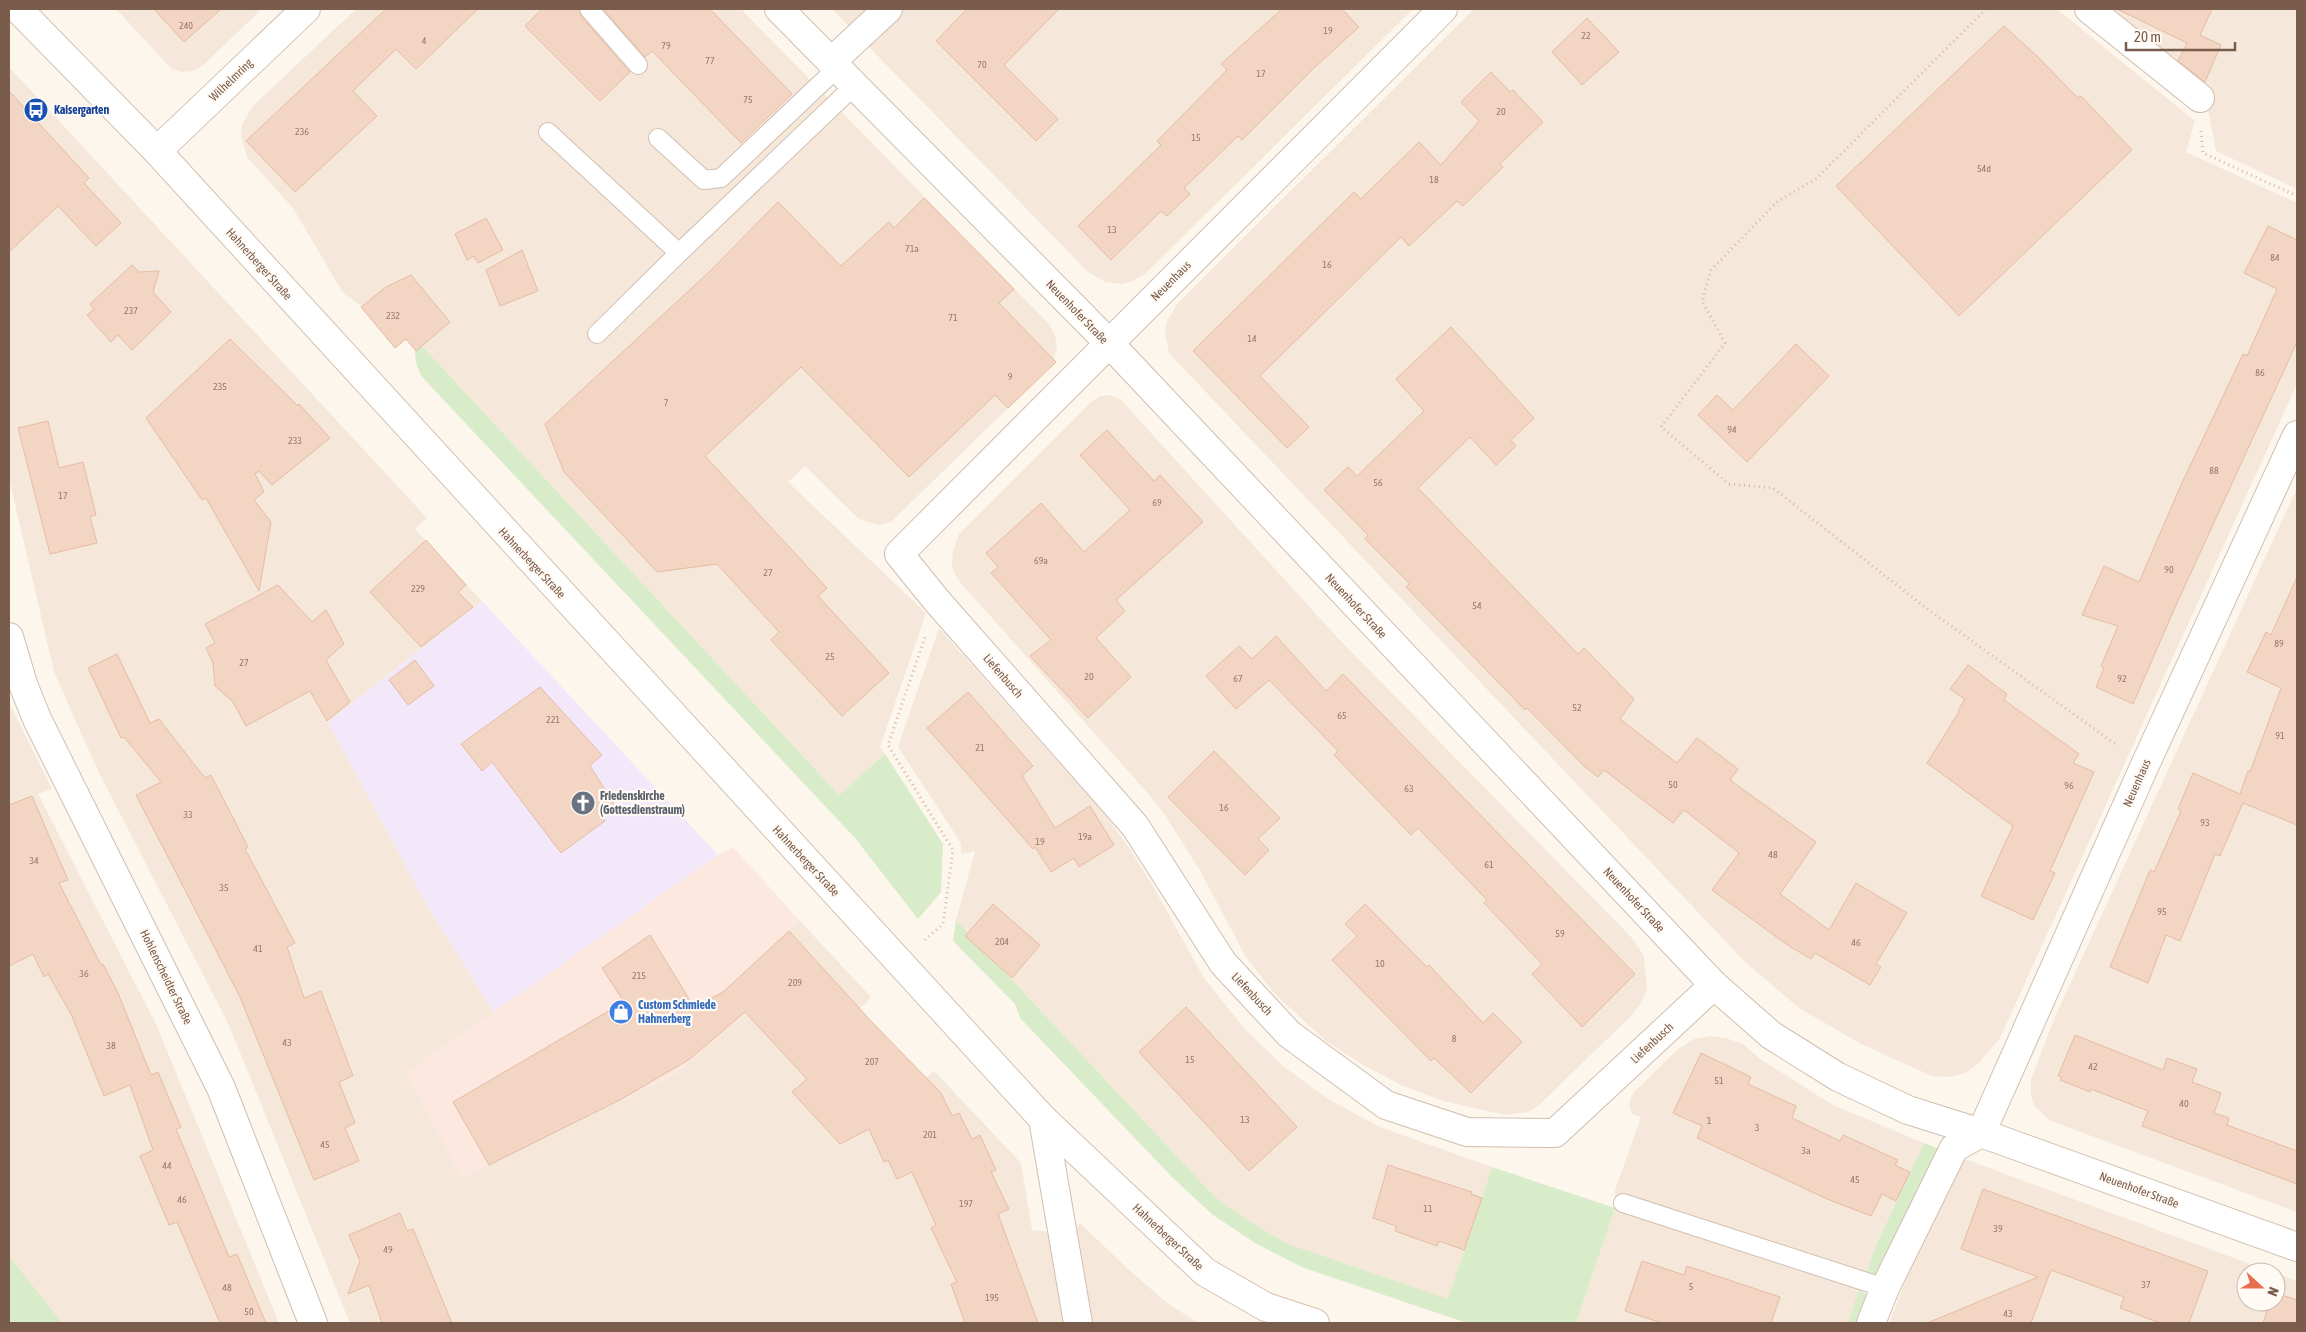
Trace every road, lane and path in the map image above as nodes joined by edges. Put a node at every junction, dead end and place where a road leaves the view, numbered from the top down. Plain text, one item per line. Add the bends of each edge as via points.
1 (18, 9) edge
2 (306, 9) edge
3 (589, 9) edge
4 (779, 9) edge
5 (888, 9) edge
6 (1443, 9) edge
7 (1986, 9) edge
8 (2089, 9) edge
9 (638, 65) dead end
10 (841, 72) junction
11 (2200, 98) joint
12 (548, 132) dead end
13 (658, 138) dead end
14 (157, 151) junction
15 (2297, 196) edge
16 (679, 253) junction
17 (597, 334) dead end
18 (1109, 344) junction
19 (2297, 435) edge
20 (899, 554) joint
21 (937, 601) junction
22 (9, 637) edge
23 (2145, 765) junction
24 (899, 964) junction
25 (1714, 985) junction
26 (1043, 1119) junction
27 (1981, 1133) junction
28 (1623, 1203) dead end
29 (2297, 1248) edge
30 (1885, 1288) junction
31 (313, 1323) edge
32 (1078, 1323) edge
33 (1315, 1323) edge
34 (1871, 1323) edge

1 - 14 street, Hahnerberger Straße
2 - 14 street, Wilhelmring
3 - 9 lane
4 - 10 street, Neuenhofer Straße
5 - 10 street
6 - 18 street, Neuenhaus
7 - 23 path via 1816,178 1778,201 1711,270 1702,301 1726,343 1661,428 1729,484 1773,488 1930,611
8 - 11 street
10 - 13 lane via 721,178 704,180
10 - 16 lane
10 - 18 street, Neuenhofer Straße
11 - 15 path via 2203,153
12 - 16 lane
14 - 24 street, Hahnerberger Straße
16 - 17 lane
18 - 20 street, Neuenhaus
18 - 25 street, Neuenhofer Straße
19 - 23 street, Neuenhaus
20 - 21 street, Liefenbusch
21 - 24 path via 888,745 953,850 943,924
21 - 25 street, Liefenbusch via 1135,826 1223,963 1289,1034 1386,1105 1467,1132 1555,1133
22 - 31 street, Hohlenscheidter Straße via 37,719 220,1088
23 - 27 street, Neuenhaus
24 - 26 street, Hahnerberger Straße
25 - 27 street, Neuenhofer Straße via 1771,1035 1838,1077 1908,1110
26 - 32 street
26 - 33 street, Hahnerberger Straße via 1204,1272 1266,1307
27 - 29 street, Neuenhofer Straße
27 - 30 street via 1954,1148
28 - 30 lane
30 - 34 street

